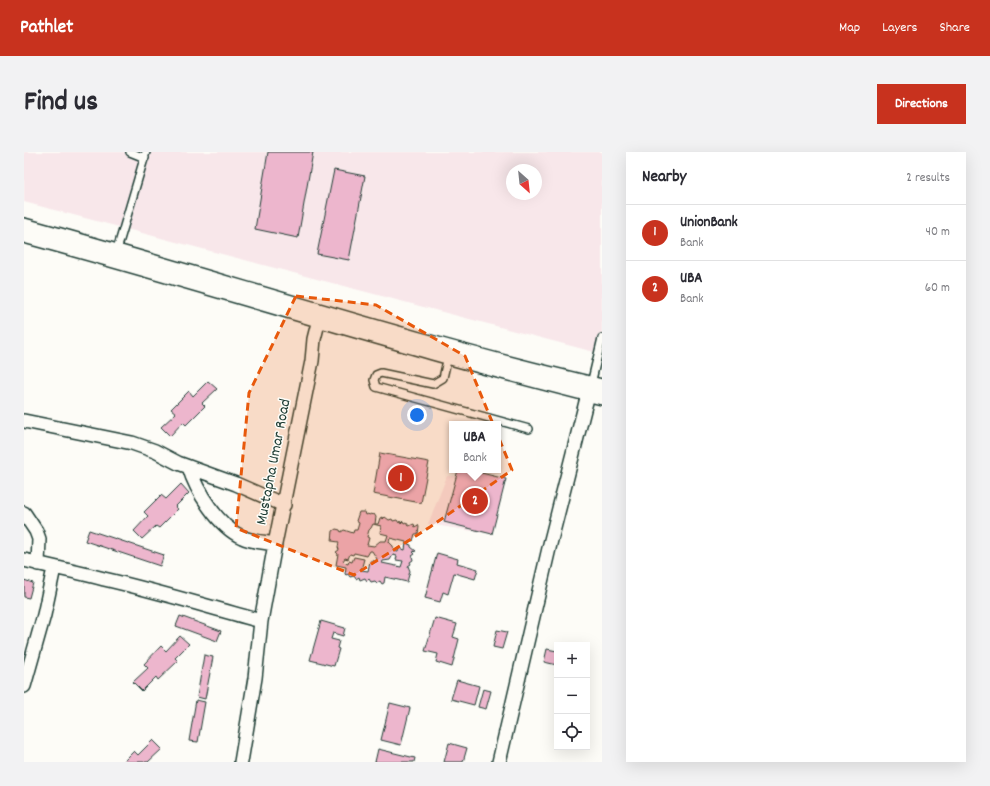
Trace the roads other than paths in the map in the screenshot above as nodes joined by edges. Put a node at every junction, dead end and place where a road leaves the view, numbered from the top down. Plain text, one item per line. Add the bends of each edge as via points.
1 (130, 152) edge
2 (146, 155) edge
3 (24, 225) edge
4 (24, 236) edge
5 (117, 250) junction
6 (320, 315) junction
7 (602, 338) edge
8 (448, 356) junction
9 (594, 388) edge
10 (602, 398) edge
11 (24, 421) edge
12 (501, 421) edge
13 (501, 421) edge
14 (529, 429) dead end
15 (189, 468) junction
16 (284, 506) junction
17 (24, 513) edge
18 (275, 544) junction
19 (24, 560) edge
20 (38, 564) junction
21 (54, 568) junction
22 (261, 621) junction
23 (24, 686) edge
24 (241, 762) edge
25 (499, 762) edge

1 - 2 lane
2 - 5 lane
3 - 5 street
4 - 6 street
5 - 6 street
6 - 8 street
6 - 9 street via 456,349
6 - 16 street, Mustapha Umar Road
7 - 9 lane
8 - 9 street
8 - 12 lane via 443,378 433,384 380,373 374,380 376,386
9 - 10 street
9 - 25 street via 550,544
11 - 15 street via 132,443
13 - 14 lane
15 - 16 street via 236,484
15 - 18 street via 199,491 232,532 243,538
16 - 18 street, Mustapha Umar Road
17 - 20 street via 39,539
18 - 22 street, Mustapha Umar Road
19 - 20 street
20 - 21 street
21 - 22 street via 111,580
21 - 23 street via 44,616
22 - 24 street, Mustapha Umar Road via 255,678

